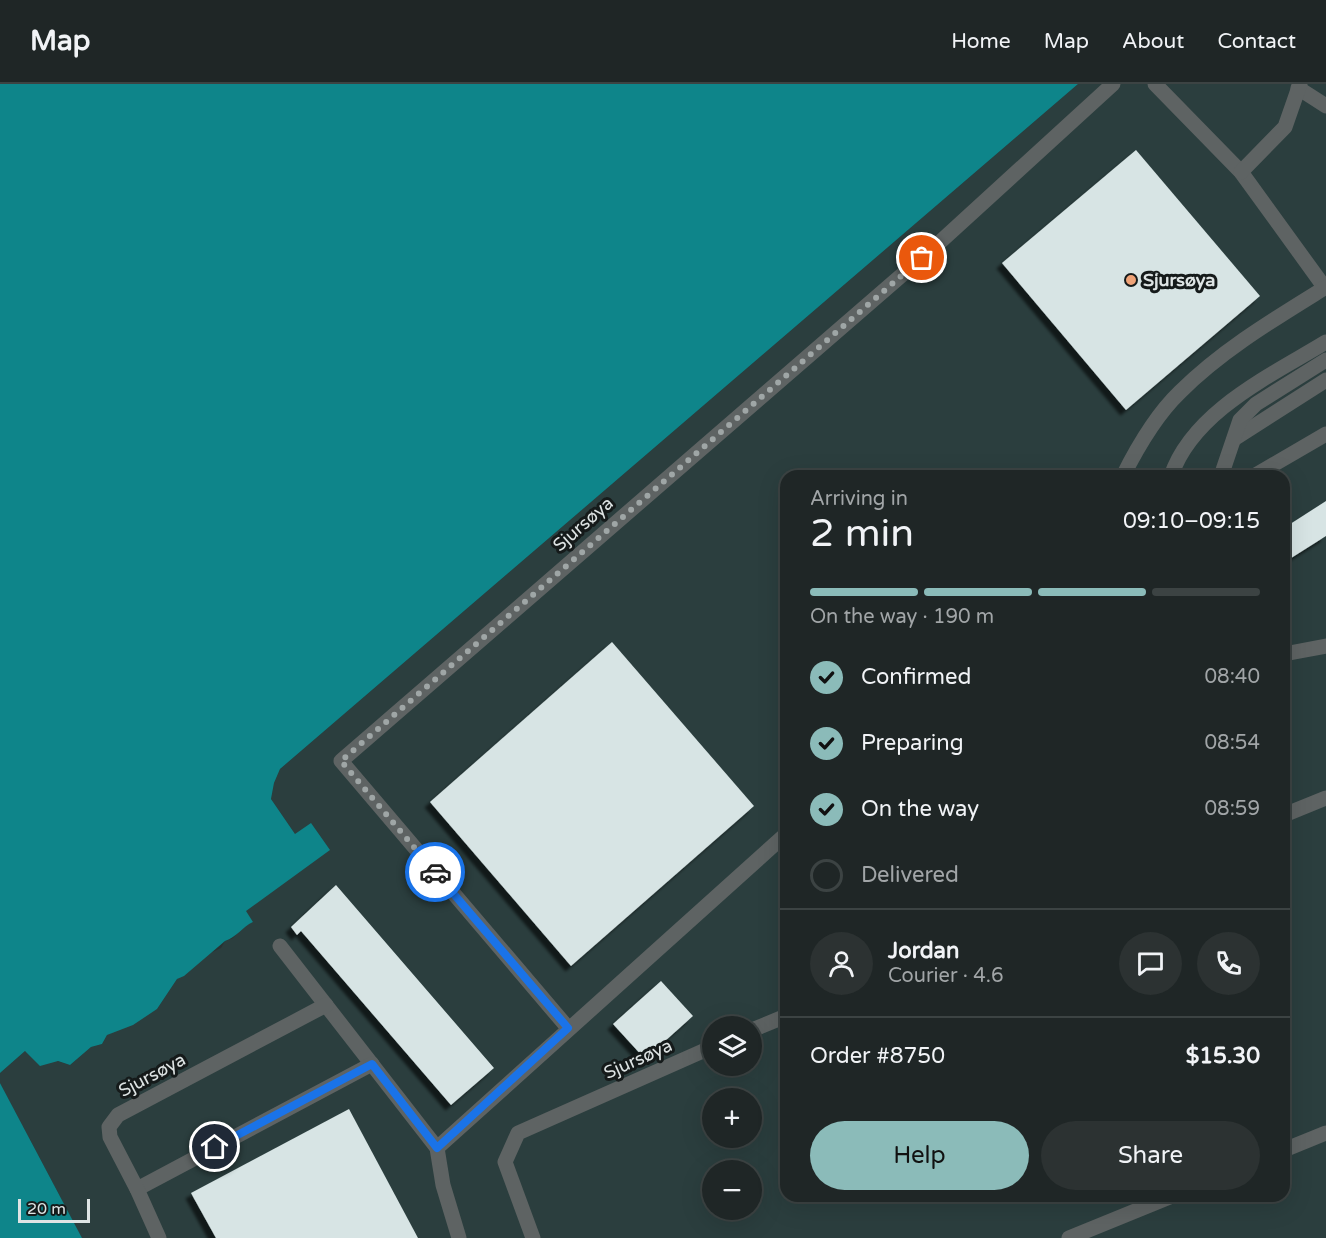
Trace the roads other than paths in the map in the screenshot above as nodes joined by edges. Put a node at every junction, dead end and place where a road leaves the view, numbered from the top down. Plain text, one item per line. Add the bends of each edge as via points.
1 (1113, 84) edge
2 (1155, 84) edge
3 (1299, 86) edge
4 (1326, 106) edge
5 (1241, 172) junction
6 (1325, 287) edge
7 (1326, 342) edge
8 (1326, 360) edge
9 (1326, 380) edge
10 (1326, 434) edge
11 (1234, 439) junction
12 (1127, 470) edge
13 (1173, 470) edge
14 (1223, 470) edge
15 (1264, 470) edge
16 (1326, 646) edge
17 (1290, 653) edge
18 (1326, 798) edge
19 (1290, 813) edge
20 (780, 839) edge
21 (280, 946) dead end
22 (326, 1005) junction
23 (780, 1018) edge
24 (762, 1026) edge
25 (568, 1028) junction
26 (702, 1051) edge
27 (372, 1064) junction
28 (1326, 1133) edge
29 (437, 1148) junction
30 (1290, 1148) edge
31 (137, 1189) junction
32 (1157, 1202) edge
33 (159, 1238) edge
34 (459, 1238) edge
35 (533, 1238) edge
36 (1069, 1238) edge

1 - 25 lane, Sjursøya via 940,242 341,761
2 - 5 lane
3 - 4 lane
3 - 5 lane via 1285,127
5 - 6 lane
6 - 12 lane via 1190,382 1145,437
7 - 13 lane via 1221,408 1175,462
8 - 11 lane via 1256,404 1240,420
9 - 11 lane
10 - 15 lane
11 - 14 lane
16 - 17 lane
18 - 19 lane
20 - 25 lane
21 - 22 lane
22 - 27 lane
22 - 31 lane, Sjursøya via 118,1115 109,1127 110,1137
23 - 24 lane
25 - 29 lane
26 - 35 lane, Sjursøya via 518,1133 505,1162
27 - 29 lane
27 - 31 lane
28 - 30 lane
29 - 34 lane
31 - 33 lane, Sjursøya
32 - 36 lane

